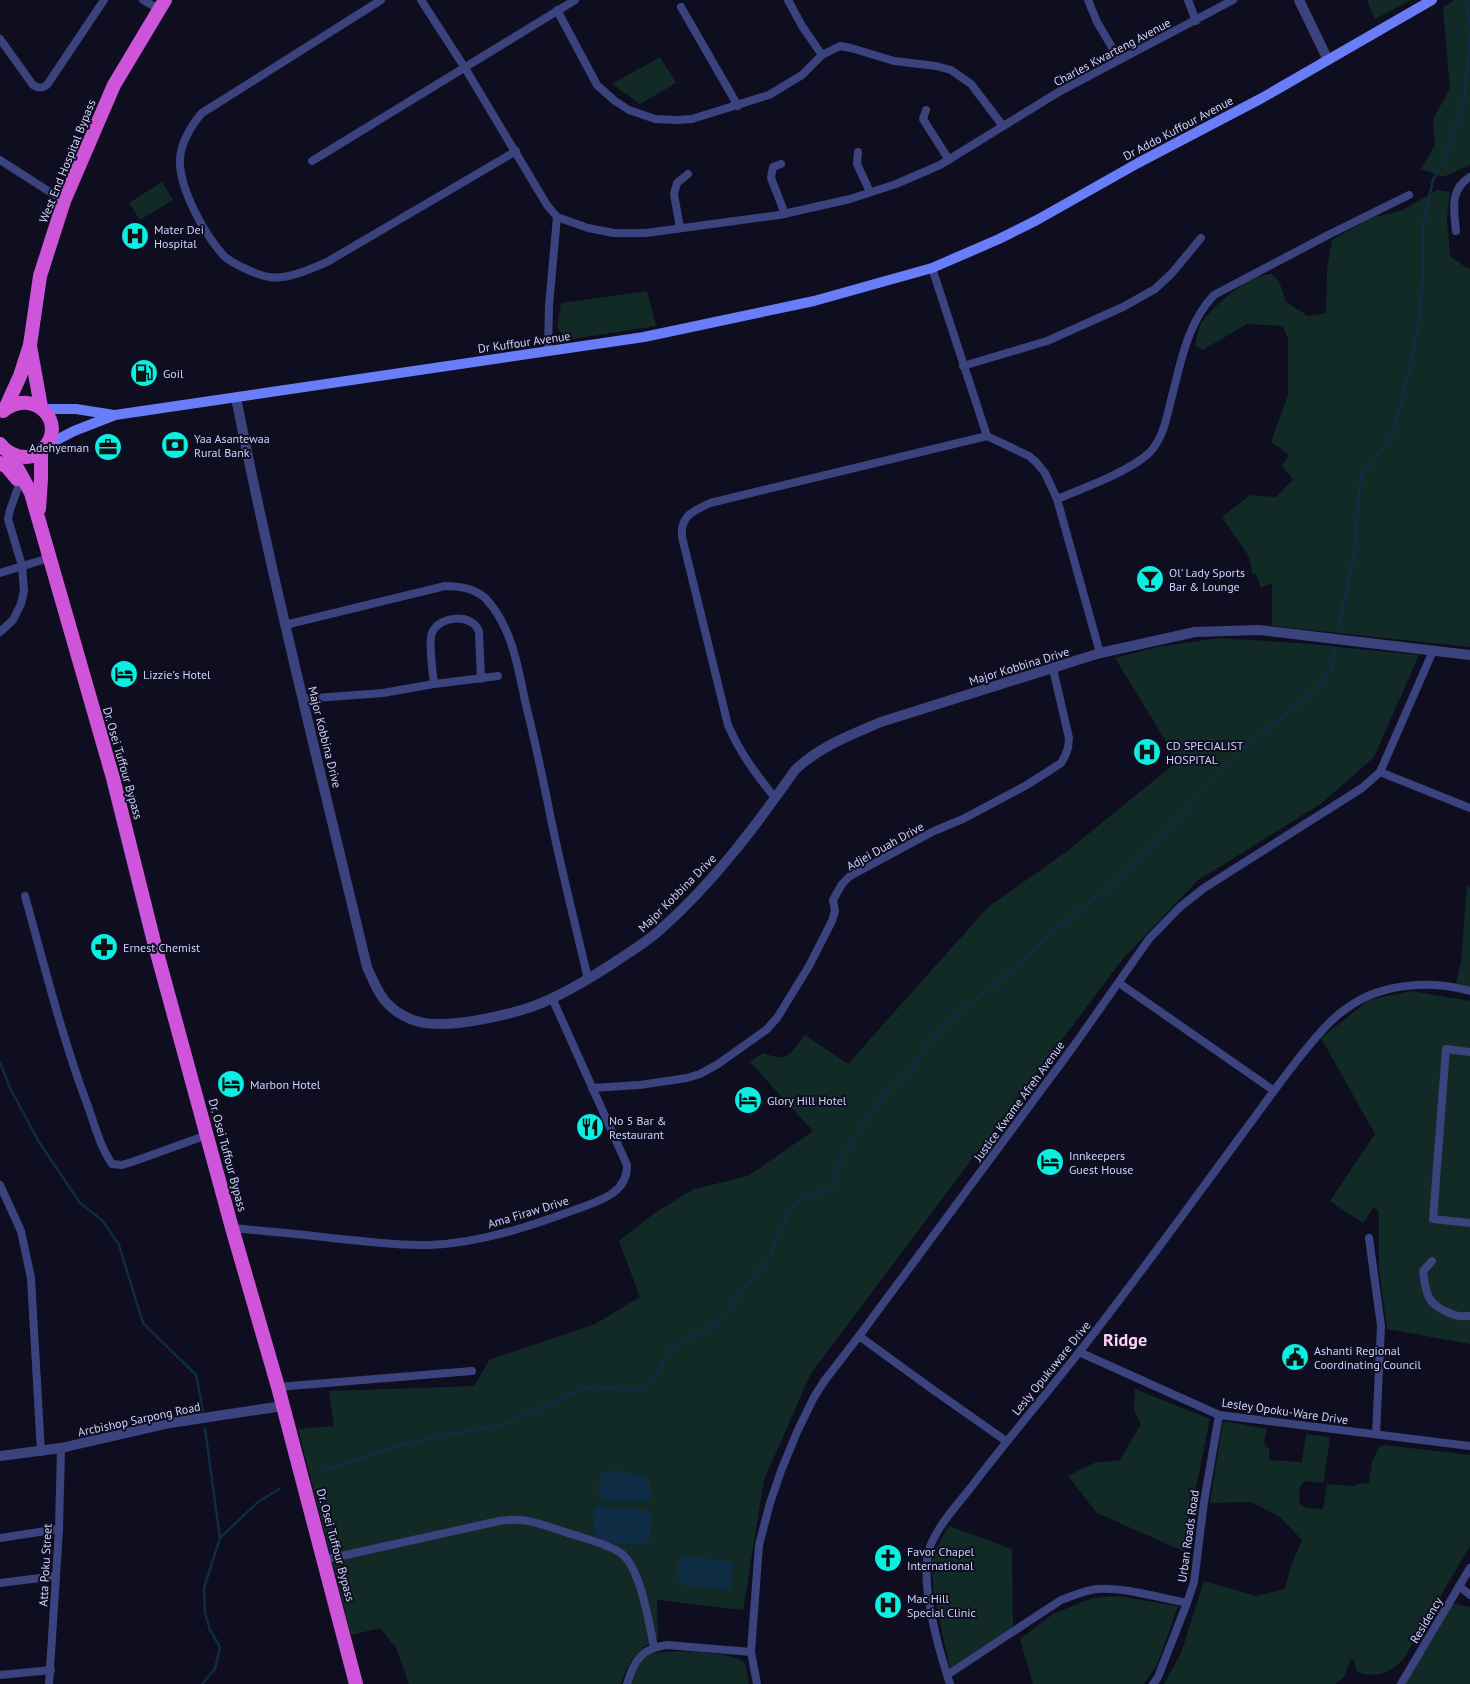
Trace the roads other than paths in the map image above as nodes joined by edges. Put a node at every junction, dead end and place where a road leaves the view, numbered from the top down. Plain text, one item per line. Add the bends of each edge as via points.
1 (104, 0) edge
2 (143, 0) edge
3 (381, 0) edge
4 (422, 0) edge
5 (575, 0) edge
6 (788, 0) edge
7 (1088, 0) edge
8 (1188, 0) edge
9 (1234, 0) edge
10 (1299, 0) edge
11 (1432, 0) edge
12 (162, 5) edge
13 (681, 7) dead end
14 (557, 10) junction
15 (1196, 21) junction
16 (0, 40) edge
17 (822, 55) junction
18 (1119, 59) junction
19 (1328, 60) junction
20 (465, 68) junction
21 (738, 106) junction
22 (926, 110) dead end
23 (1003, 126) junction
24 (516, 151) junction
25 (858, 152) dead end
26 (0, 160) edge
27 (949, 160) junction
28 (312, 161) dead end
29 (781, 164) dead end
30 (688, 174) dead end
31 (1470, 177) edge
32 (870, 192) junction
33 (1409, 195) dead end
34 (64, 201) junction
35 (785, 214) junction
36 (557, 217) junction
37 (680, 228) junction
38 (1456, 231) dead end
39 (1201, 238) dead end
40 (932, 268) junction
41 (28, 351) junction
42 (548, 351) junction
43 (963, 366) junction
44 (236, 398) junction
45 (42, 408) junction
46 (1, 409) edge
47 (116, 415) junction
48 (987, 436) junction
49 (44, 449) junction
50 (3, 452) edge
51 (20, 482) junction
52 (1057, 499) junction
53 (37, 513) junction
54 (50, 558) junction
55 (22, 566) junction
56 (0, 573) edge
57 (285, 625) junction
58 (0, 632) edge
59 (1433, 651) junction
60 (1100, 653) junction
61 (1470, 655) edge
62 (1053, 669) junction
63 (498, 676) dead end
64 (481, 679) junction
65 (434, 684) junction
66 (302, 699) junction
67 (1380, 772) junction
68 (775, 798) junction
69 (1470, 808) edge
70 (25, 896) dead end
71 (588, 979) junction
72 (1119, 983) junction
73 (1470, 991) edge
74 (552, 998) junction
75 (1470, 1052) edge
76 (592, 1088) junction
77 (1273, 1090) junction
78 (207, 1135) junction
79 (0, 1185) edge
80 (1470, 1223) edge
81 (232, 1228) junction
82 (1369, 1238) dead end
83 (1432, 1261) dead end
84 (1470, 1316) edge
85 (859, 1336) junction
86 (1079, 1352) junction
87 (472, 1371) dead end
88 (278, 1387) junction
89 (283, 1406) junction
90 (1219, 1415) junction
91 (1376, 1434) junction
92 (1006, 1441) junction
93 (1470, 1446) edge
94 (61, 1448) junction
95 (41, 1452) junction
96 (0, 1456) edge
97 (59, 1529) junction
98 (0, 1538) edge
99 (323, 1560) junction
100 (1470, 1568) edge
101 (56, 1576) junction
102 (0, 1583) edge
103 (1459, 1586) junction
104 (1470, 1595) edge
105 (1187, 1603) junction
106 (654, 1647) junction
107 (751, 1652) junction
108 (51, 1670) junction
109 (0, 1675) edge
110 (947, 1675) junction
111 (49, 1684) edge
112 (356, 1684) edge
113 (627, 1684) edge
114 (757, 1684) edge
115 (950, 1684) edge
116 (1153, 1684) edge
117 (1401, 1684) edge

1 - 16 street via 42,88 33,85
2 - 12 street
3 - 24 street via 202,113 188,132 180,158 181,174 200,223 225,257 243,268 269,277 312,269
4 - 20 street
5 - 14 street
6 - 17 street
7 - 18 street
8 - 15 street
9 - 15 street, Charles Kwarteng Avenue
10 - 19 street
11 - 19 main road, Dr Addo Kuffour Avenue
12 - 34 highway, West End Hospital Bypass via 114,85
13 - 21 street
14 - 20 street
14 - 21 street via 597,85 629,110 655,119 676,120 692,119
15 - 18 street, Charles Kwarteng Avenue
17 - 21 street via 789,84
17 - 23 street via 840,46 894,61 951,70 971,84
18 - 23 street, Charles Kwarteng Avenue
19 - 40 main road, Dr Addo Kuffour Avenue via 1030,224
20 - 24 street
20 - 28 street
22 - 27 street via 923,118
23 - 27 street, Charles Kwarteng Avenue
24 - 36 street
25 - 32 street via 857,164
26 - 34 street
27 - 32 street, Charles Kwarteng Avenue via 924,173
29 - 35 street via 773,167 771,178
30 - 37 street via 677,183 674,194
31 - 38 street via 1457,189 1453,200
32 - 35 street, Charles Kwarteng Avenue
33 - 52 street via 1214,295 1198,315 1157,444 1141,459
34 - 41 highway, West End Hospital Bypass via 40,276
35 - 37 street, Charles Kwarteng Avenue
36 - 37 street, Charles Kwarteng Avenue via 614,233
36 - 42 street
39 - 43 street via 1172,274 1155,289 1123,307 1048,341
40 - 42 main road, Dr Kuffour Avenue via 814,301 644,337
40 - 43 street
41 - 45 highway, West End Hospital Bypass
41 - 46 highway, West End Hospital Bypass via 20,376
42 - 44 main road, Dr Kuffour Avenue
43 - 48 street
44 - 47 main road, Dr Kuffour Avenue
44 - 57 street, Major Kobbina Drive
45 - 46 highway via 22,402
45 - 47 main road
45 - 49 highway, West End Hospital Bypass via 51,422 51,438
47 - 49 main road via 74,431
48 - 52 street via 1036,462
48 - 68 street via 710,503 683,521 682,538 728,725 737,746
49 - 50 highway via 30,457
49 - 53 highway, Dr. Osei Tuffour Bypass
50 - 51 highway via 6,467
50 - 53 highway, Dr. Osei Tuffour Bypass via 29,489
51 - 53 highway
51 - 55 street via 8,520
52 - 60 street
53 - 54 highway, Dr. Osei Tuffour Bypass
54 - 55 street
54 - 78 highway, Dr. Osei Tuffour Bypass
55 - 56 street
55 - 58 street via 24,591 21,604 14,620
57 - 66 street, Major Kobbina Drive
57 - 71 street via 445,586 478,593 486,600 511,642
59 - 60 street, Major Kobbina Drive via 1259,630 1228,630 1195,632
59 - 61 street, Major Kobbina Drive
59 - 67 street, Justice Kwame Afreh Avenue
60 - 62 street, Major Kobbina Drive
62 - 68 street, Major Kobbina Drive via 854,733 804,761
62 - 76 street, Adjei Duah Drive via 1070,738 1061,762 963,819 850,876 836,892 832,922 777,1018 766,1030 718,1064 687,1078
63 - 64 street
64 - 65 street
64 - 65 street via 478,626 466,619 444,621 435,627 430,637
65 - 66 street via 383,693
66 - 74 street, Major Kobbina Drive via 367,967 390,1006 420,1022 449,1024 532,1007
67 - 69 street
67 - 72 street, Justice Kwame Afreh Avenue via 1362,788 1238,864 1180,907 1149,939
68 - 71 street, Major Kobbina Drive via 725,863 672,919 648,940
70 - 78 street via 76,1071 101,1144 112,1164 132,1162
71 - 74 street, Major Kobbina Drive
72 - 77 street
72 - 85 street, Justice Kwame Afreh Avenue
73 - 77 street via 1416,986 1362,998 1331,1020
74 - 76 street, Ama Firaw Drive
75 - 80 street via 1446,1049 1433,1219
76 - 81 street, Ama Firaw Drive via 626,1165 625,1180 603,1199 550,1219 487,1236 432,1245
77 - 86 street, Lesly Opukuware Drive
78 - 81 highway, Dr. Osei Tuffour Bypass
79 - 95 street via 21,1231 31,1278
81 - 88 highway, Dr. Osei Tuffour Bypass
82 - 91 street via 1381,1326
83 - 84 street via 1423,1271 1426,1293 1436,1308 1459,1318
85 - 92 street
85 - 107 street, Justice Kwame Afreh Avenue via 814,1397 773,1495 759,1546
86 - 90 street, Lesley Opoku-Ware Drive
86 - 92 street, Lesly Opukuware Drive
87 - 88 street
88 - 89 highway, Dr. Osei Tuffour Bypass
89 - 94 street, Arcbishop Sarpong Road via 170,1423
89 - 99 highway, Dr. Osei Tuffour Bypass
90 - 91 street, Lesley Opoku-Ware Drive
90 - 105 street, Urban Roads Road via 1194,1582
91 - 93 street, Lesley Opoku-Ware Drive
92 - 110 street, Lesly Opukuware Drive via 939,1529 930,1546 926,1578 928,1599
94 - 95 street, Arcbishop Sarpong Road
94 - 97 street, Atta Poku Street
95 - 96 street, Arcbishop Sarpong Road
97 - 98 street
97 - 101 street, Atta Poku Street
99 - 106 street via 499,1521 525,1519 620,1552 636,1576
99 - 112 highway, Dr. Osei Tuffour Bypass
100 - 103 street, Residency
101 - 102 street
101 - 108 street, Atta Poku Street
103 - 104 street
103 - 117 street, Residency
105 - 110 street via 1116,1590 1097,1589 1075,1594 1060,1600
105 - 116 street, Urban Roads Road
106 - 107 street via 667,1645
106 - 113 street via 637,1661
107 - 114 street, Justice Kwame Afreh Avenue
108 - 109 street
108 - 111 street, Atta Poku Street
110 - 115 street, Lesly Opukuware Drive

